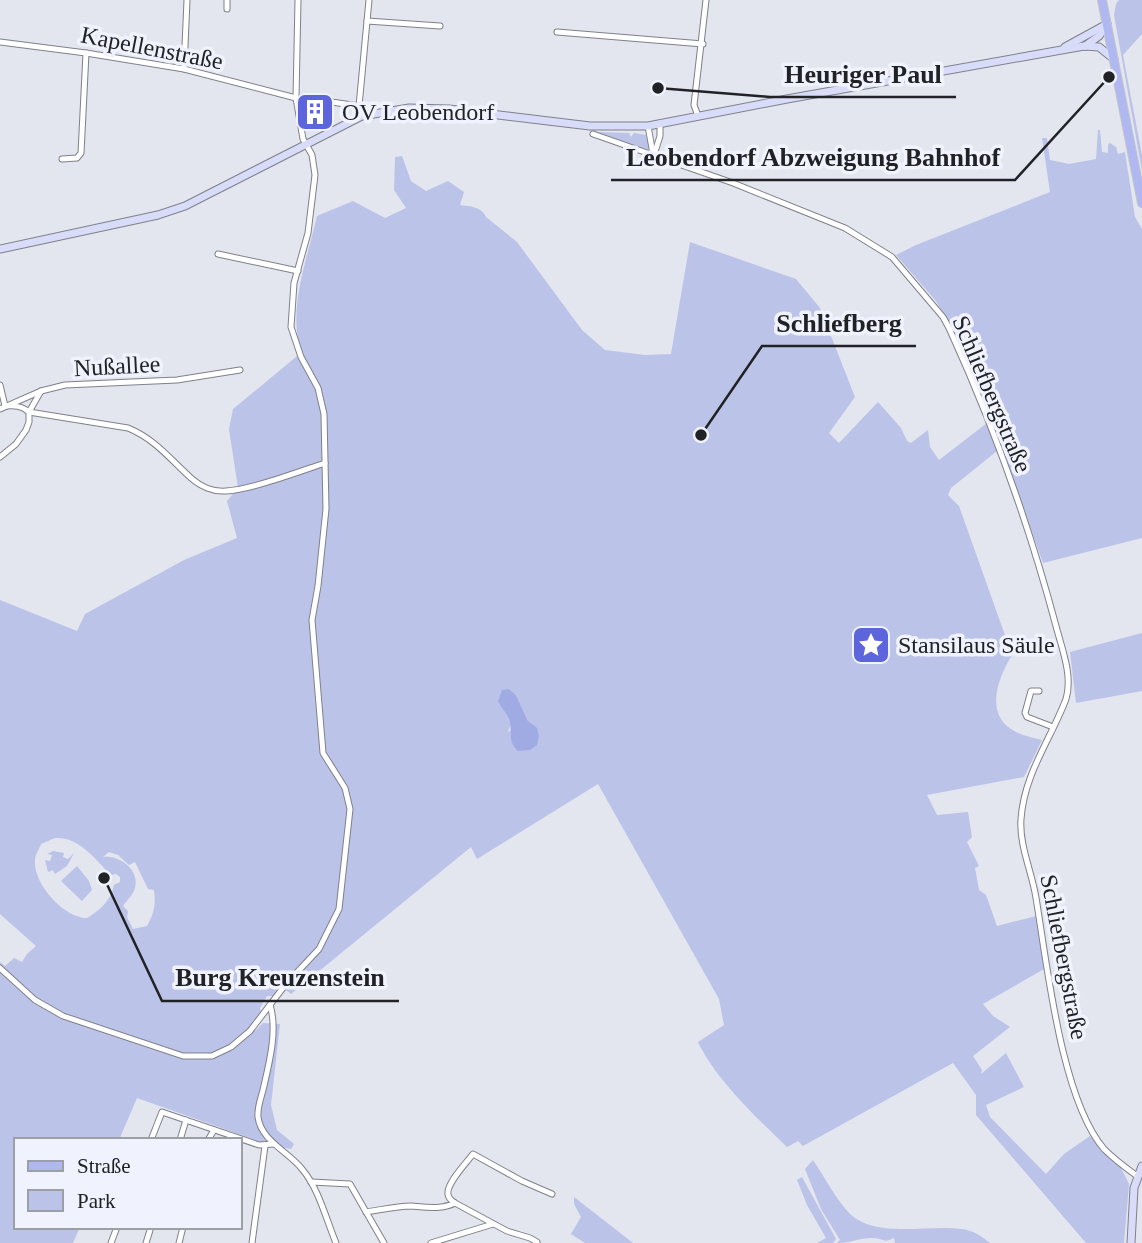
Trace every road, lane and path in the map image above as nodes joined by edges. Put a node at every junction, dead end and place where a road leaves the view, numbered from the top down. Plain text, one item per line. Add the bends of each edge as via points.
1 (187, 0) edge
2 (228, 0) edge
3 (298, 0) edge
4 (369, 0) edge
5 (705, 0) edge
6 (1104, 1) edge
7 (227, 9) dead end
8 (367, 22) junction
9 (1107, 24) junction
10 (440, 26) dead end
11 (557, 32) dead end
12 (0, 42) edge
13 (703, 44) junction
14 (1084, 46) junction
15 (1059, 50) junction
16 (86, 53) junction
17 (1114, 59) junction
18 (184, 69) junction
19 (296, 98) junction
20 (311, 99) dead end
21 (359, 106) junction
22 (362, 116) junction
23 (698, 117) junction
24 (660, 123) junction
25 (648, 126) junction
26 (593, 134) dead end
27 (306, 144) junction
28 (654, 155) junction
29 (62, 159) dead end
30 (1142, 204) edge
31 (0, 249) edge
32 (218, 254) dead end
33 (298, 271) junction
34 (240, 370) dead end
35 (0, 385) edge
36 (41, 391) junction
37 (3, 407) edge
38 (29, 412) junction
39 (0, 457) edge
40 (325, 463) junction
41 (1039, 691) dead end
42 (1054, 727) junction
43 (0, 968) edge
44 (270, 1004) junction
45 (186, 1121) junction
46 (214, 1130) junction
47 (152, 1138) edge
48 (181, 1138) edge
49 (209, 1138) edge
50 (240, 1138) edge
51 (242, 1139) edge
52 (274, 1144) junction
53 (265, 1146) junction
54 (1142, 1166) edge
55 (1138, 1176) junction
56 (311, 1182) junction
57 (552, 1194) dead end
58 (455, 1203) junction
59 (366, 1212) junction
60 (493, 1224) junction
61 (537, 1242) edge
62 (252, 1243) edge
63 (336, 1243) edge
64 (384, 1243) edge
65 (431, 1243) edge
66 (1131, 1243) edge

1 - 18 street
2 - 7 street
3 - 19 street
4 - 8 street
5 - 13 street
6 - 9 main road
8 - 10 street
8 - 21 street
9 - 14 street
9 - 15 street
9 - 17 main road
11 - 13 street
12 - 16 street, Kapellenstraße
13 - 23 street via 694,105
14 - 15 street
14 - 17 street via 1099,47
15 - 23 street
16 - 18 street, Kapellenstraße
16 - 29 street via 81,153 77,158
17 - 30 main road
18 - 19 street, Kapellenstraße
19 - 27 street
20 - 21 street
21 - 22 street
22 - 25 street via 409,108 449,108 590,125
22 - 27 street
23 - 24 street
24 - 25 street
24 - 28 street
25 - 28 street
26 - 28 street, Schliefbergstraße
27 - 31 street via 186,206
27 - 33 street via 314,163 315,190
28 - 42 street, Schliefbergstraße via 811,214 874,244 905,270 943,317 992,432 1048,597 1068,682
32 - 33 street
33 - 40 street via 291,327 318,388
34 - 36 street, Nußallee
35 - 37 street
36 - 37 street, Nußallee
36 - 38 street
37 - 38 street
38 - 39 street via 26,430
38 - 40 street via 138,432 197,482 216,490
40 - 44 street via 326,509 312,621 323,753 345,788 350,809 339,909 319,949
41 - 42 street via 1031,691 1025,713
42 - 55 street, Schliefbergstraße via 1030,776 1021,821 1048,976 1072,1082 1087,1120 1103,1148
43 - 44 street via 55,1013 183,1056 222,1052 241,1040
44 - 52 street via 272,1040 257,1113
45 - 46 street
45 - 47 street via 162,1112
45 - 48 street
46 - 49 street
46 - 50 street
51 - 53 street
52 - 53 street
52 - 56 street
53 - 62 street
54 - 55 street
55 - 66 street
56 - 59 street via 350,1184
56 - 63 street
57 - 58 street via 473,1154 449,1186 448,1197
58 - 59 street
58 - 60 street
59 - 64 street
60 - 61 street
60 - 65 street

